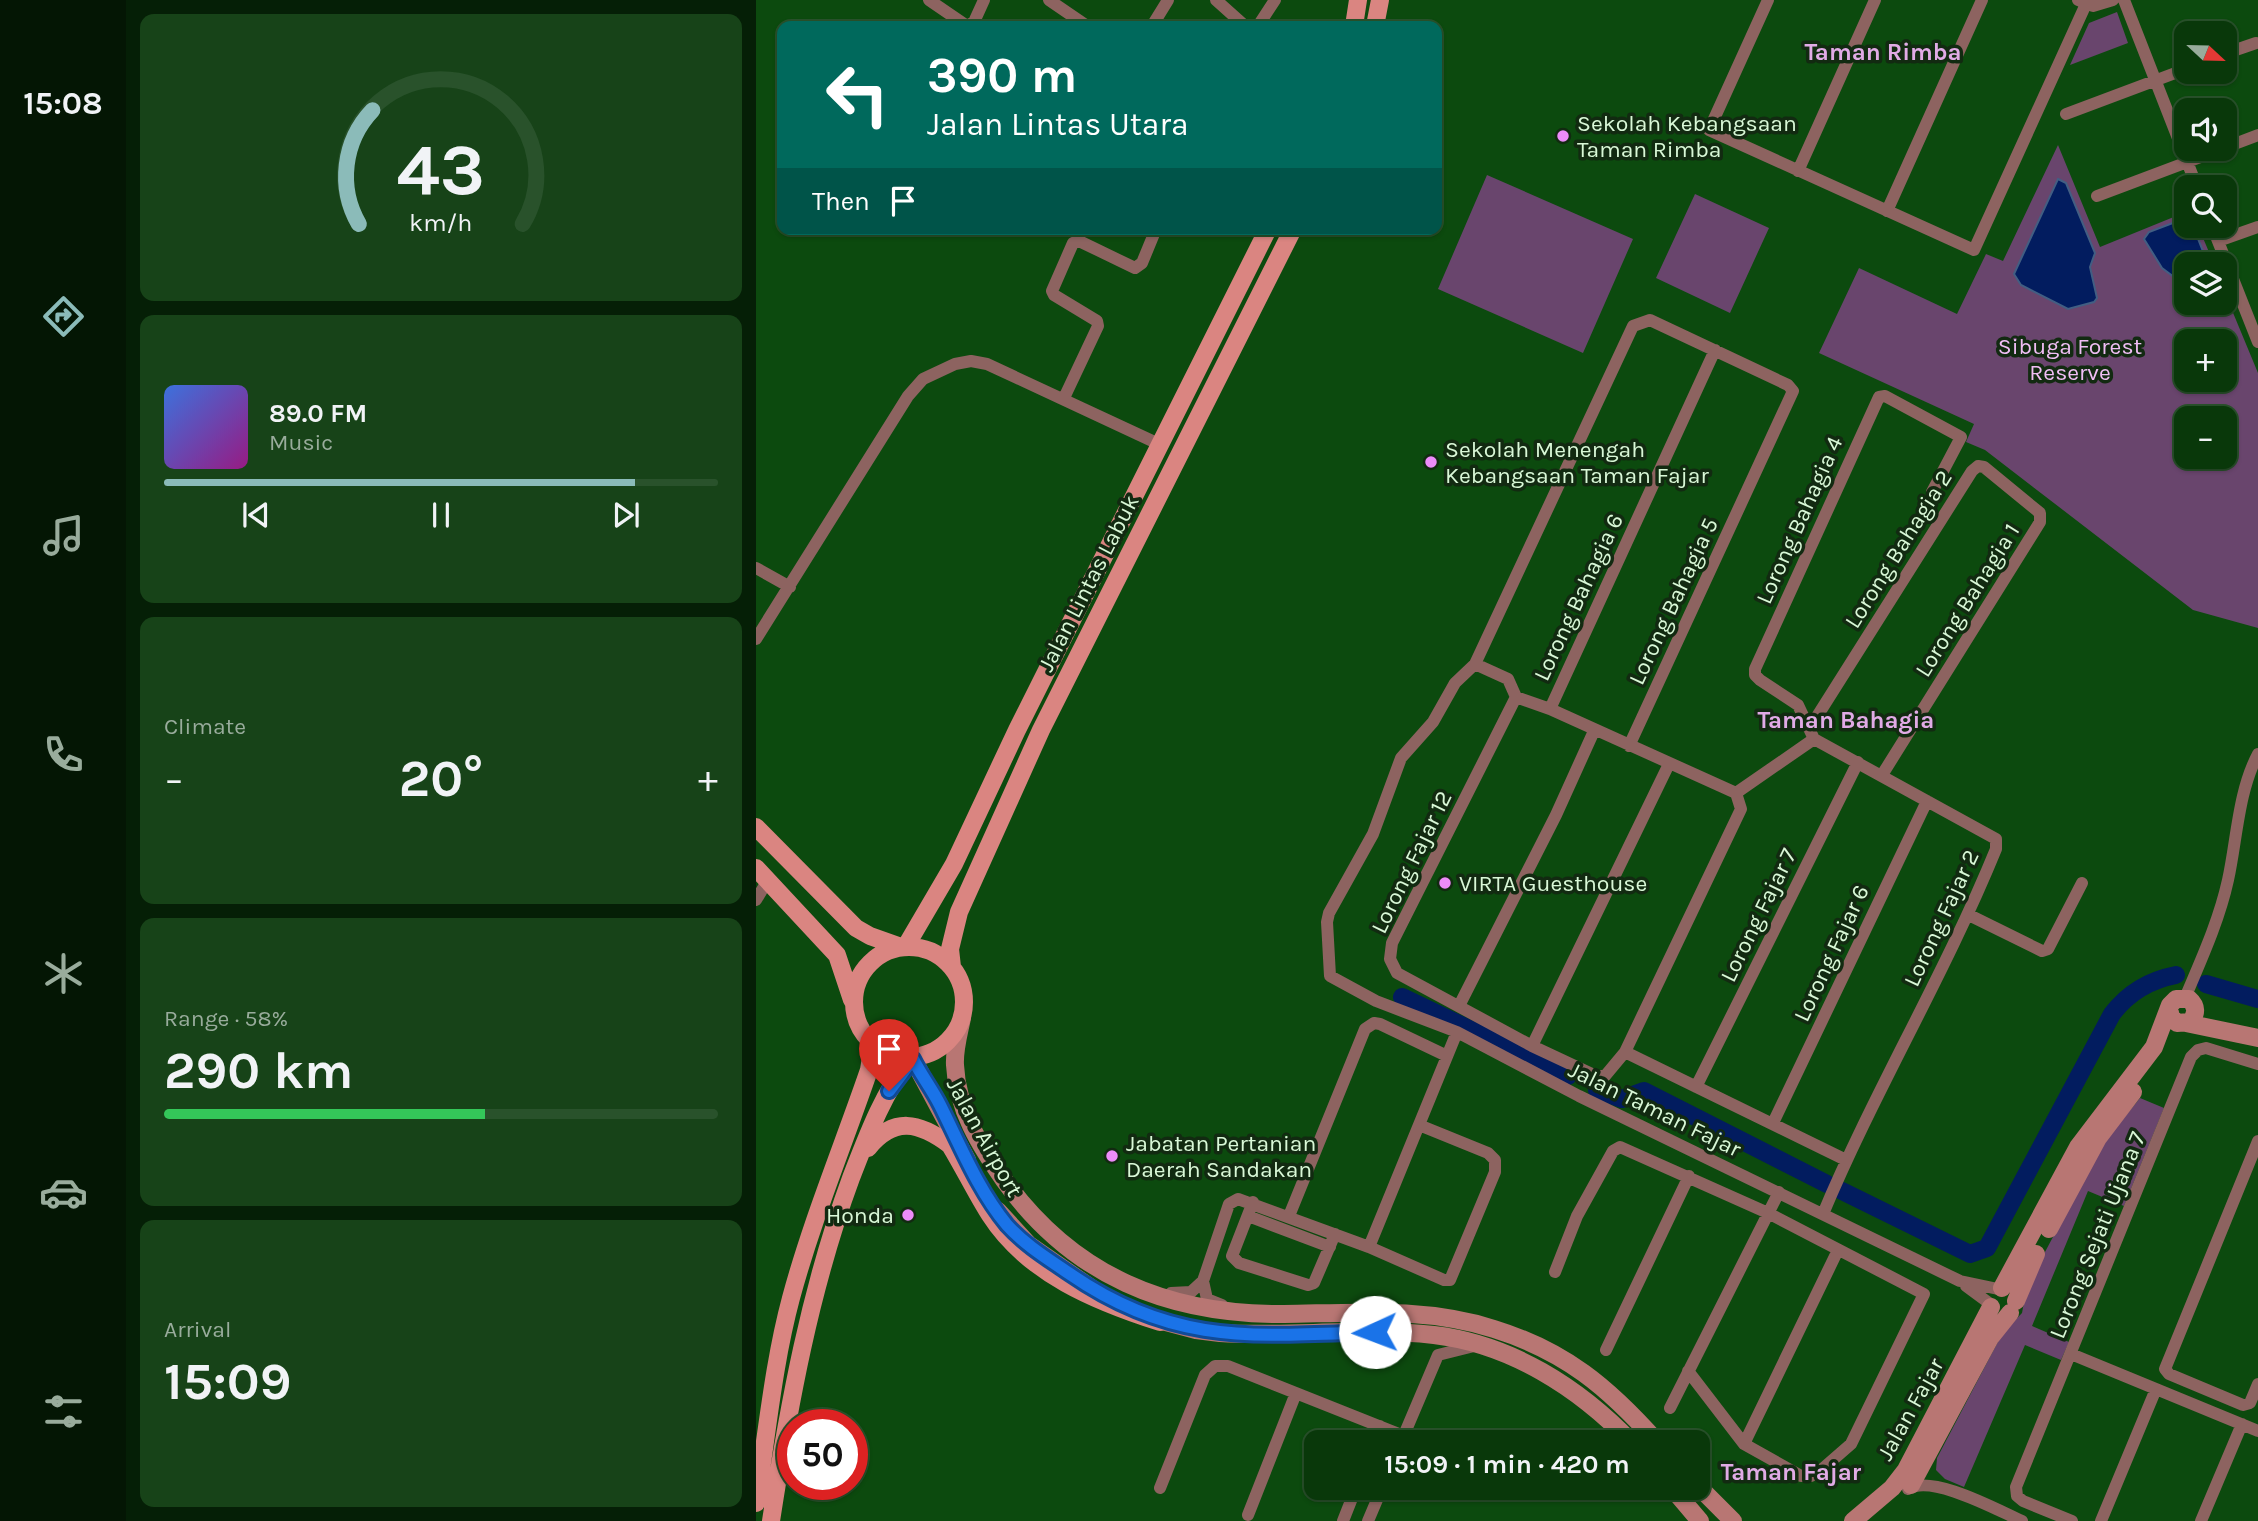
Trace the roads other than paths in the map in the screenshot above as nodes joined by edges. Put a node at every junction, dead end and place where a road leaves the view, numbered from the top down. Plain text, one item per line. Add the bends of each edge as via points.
1 (929, 0) edge
2 (984, 0) edge
3 (1168, 0) edge
4 (1216, 0) edge
5 (1275, 0) edge
6 (1358, 0) edge
7 (1380, 0) edge
8 (1769, 0) edge
9 (1875, 0) edge
10 (1982, 0) edge
11 (2113, 0) edge
12 (2124, 0) edge
13 (1056, 2) edge
14 (2082, 2) edge
15 (958, 21) edge
16 (973, 21) edge
17 (1081, 21) edge
18 (1155, 21) edge
19 (1239, 21) edge
20 (1261, 21) edge
21 (1355, 21) edge
22 (1377, 21) edge
23 (2256, 43) dead end
24 (2237, 50) edge
25 (2174, 74) edge
26 (2155, 81) junction
27 (2066, 114) dead end
28 (2258, 135) edge
29 (2237, 143) edge
30 (2187, 162) junction
31 (1798, 171) junction
32 (2192, 175) edge
33 (2097, 196) dead end
34 (1887, 211) junction
35 (2258, 228) edge
36 (1154, 235) edge
37 (1265, 235) edge
38 (1290, 235) edge
39 (2217, 238) edge
40 (2218, 241) junction
41 (2254, 320) edge
42 (2258, 342) edge
43 (1715, 350) junction
44 (1064, 398) junction
45 (1161, 445) junction
46 (1932, 492) dead end
47 (2042, 517) joint
48 (756, 568) edge
49 (790, 587) junction
50 (756, 639) edge
51 (1475, 664) junction
52 (1516, 697) junction
53 (1550, 709) junction
54 (1811, 726) junction
55 (1594, 730) junction
56 (1814, 739) junction
57 (1629, 746) junction
58 (2257, 756) edge
59 (1858, 762) junction
60 (1669, 764) junction
61 (1882, 775) junction
62 (1736, 793) junction
63 (1927, 801) junction
64 (756, 827) edge
65 (762, 874) edge
66 (2082, 883) dead end
67 (756, 900) edge
68 (1969, 915) junction
69 (903, 947) junction
70 (952, 967) junction
71 (2189, 1000) junction
72 (853, 1006) junction
73 (1459, 1006) junction
74 (2169, 1009) junction
75 (962, 1018) junction
76 (2184, 1024) junction
77 (1457, 1032) junction
78 (2252, 1036) edge
79 (873, 1045) junction
80 (1532, 1046) junction
81 (1625, 1052) junction
82 (1447, 1056) junction
83 (912, 1059) junction
84 (2258, 1064) edge
85 (1589, 1073) junction
86 (1696, 1087) junction
87 (1579, 1096) junction
88 (1773, 1123) junction
89 (1419, 1125) junction
90 (2258, 1142) edge
91 (859, 1159) junction
92 (1846, 1160) junction
93 (1689, 1176) junction
94 (1779, 1192) junction
95 (1253, 1202) junction
96 (1768, 1213) junction
97 (1823, 1214) junction
98 (1034, 1216) junction
99 (1248, 1216) junction
100 (1289, 1216) junction
101 (1335, 1234) junction
102 (1329, 1247) junction
103 (1369, 1247) junction
104 (1838, 1250) junction
105 (1555, 1272) dead end
106 (1203, 1281) junction
107 (1995, 1297) junction
108 (2013, 1307) junction
109 (1331, 1312) junction
110 (1160, 1322) junction
111 (1411, 1334) junction
112 (1480, 1345) junction
113 (1606, 1350) dead end
114 (2071, 1354) junction
115 (1438, 1355) junction
116 (1688, 1371) junction
117 (2258, 1384) edge
118 (2156, 1389) junction
119 (1296, 1393) junction
120 (1670, 1408) dead end
121 (2242, 1424) junction
122 (1380, 1426) junction
123 (1378, 1430) edge
124 (1387, 1430) edge
125 (1406, 1430) edge
126 (1618, 1430) edge
127 (1645, 1430) edge
128 (2258, 1431) edge
129 (1744, 1444) junction
130 (1928, 1457) junction
131 (1941, 1487) junction
132 (1160, 1489) dead end
133 (1906, 1490) junction
134 (1710, 1498) edge
135 (1351, 1500) edge
136 (1377, 1500) edge
137 (1682, 1500) edge
138 (756, 1503) edge
139 (1248, 1515) dead end
140 (771, 1521) edge
141 (1343, 1521) edge
142 (1368, 1521) edge
143 (1700, 1521) edge
144 (1733, 1521) edge
145 (1853, 1521) edge
146 (1872, 1521) edge
147 (2022, 1521) edge
148 (2072, 1521) edge
149 (2101, 1521) edge
150 (2201, 1521) edge

1 - 15 street
2 - 16 street
3 - 18 street
4 - 19 street
5 - 20 street
6 - 21 main road
7 - 22 main road
8 - 31 street via 1709,130
9 - 31 street
10 - 34 street
11 - 14 street via 2098,6
12 - 26 street
13 - 17 street
14 - 34 street via 1974,250
23 - 24 street
25 - 26 street
26 - 27 street
26 - 30 street
28 - 29 street
30 - 32 street
30 - 33 street
31 - 34 street
35 - 40 street
36 - 44 street via 1142,263 1135,268 1079,241 1073,243 1052,290 1098,326
37 - 45 main road, Jalan Lintas Labuk
38 - 70 main road, Jalan Lintas Labuk via 1041,730 959,912 950,949
39 - 40 street
40 - 41 street
41 - 42 street
43 - 51 street, Lorong Bahagia 5 via 1650,320 1633,326
43 - 53 street, Lorong Bahagia 6
43 - 57 street, Lorong Bahagia 5 via 1793,391
44 - 45 street
44 - 49 street via 971,361 923,379 886,430
45 - 69 main road, Jalan Lintas Labuk via 954,864
46 - 54 street, Lorong Bahagia 4 via 1961,437 1885,396 1875,402 1755,669 1760,680 1798,705
47 - 54 street, Lorong Bahagia 2 via 1978,466
47 - 61 street, Lorong Bahagia 1
48 - 49 street
49 - 50 street
51 - 52 street via 1508,679
51 - 77 street, Jalan Taman Fajar via 1455,683 1433,722 1401,758 1370,839 1331,906 1327,922 1331,976 1376,1001
52 - 53 street
52 - 73 street, Lorong Fajar 12 via 1392,943 1390,959 1397,974
53 - 55 street
54 - 56 street
55 - 57 street
55 - 73 street
56 - 59 street, Lorong Fajar 2
56 - 62 street
57 - 60 street
58 - 71 street via 2246,786 2226,891
59 - 61 street, Lorong Fajar 2
59 - 86 street, Lorong Fajar 7
60 - 62 street
60 - 80 street
61 - 63 street, Lorong Fajar 2
62 - 81 street via 1741,809
63 - 68 street, Lorong Fajar 2 via 1997,839
63 - 88 street, Lorong Fajar 6
64 - 69 main road via 856,928
65 - 67 street
65 - 72 main road via 836,955
66 - 68 street via 2048,949 2042,951
68 - 92 street, Lorong Fajar 2
69 - 70 main road via 925,948
69 - 72 main road via 871,961 858,982
70 - 75 main road via 961,982
71 - 74 main road via 2173,1001
71 - 76 main road via 2195,1014
71 - 78 main road
72 - 79 main road via 859,1028
73 - 80 street, Lorong Fajar 12
74 - 76 main road via 2174,1021
74 - 107 main road, Jalan Fajar via 2154,1047 2078,1147
75 - 83 main road via 944,1045
75 - 98 main road, Jalan Airport via 954,1063 963,1106 976,1139
76 - 78 main road
76 - 108 main road, Jalan Fajar via 2098,1139 2031,1263
77 - 82 street
77 - 87 street, Jalan Taman Fajar
79 - 83 main road
79 - 138 main road via 869,1070 791,1299
80 - 85 street, Lorong Fajar 12
81 - 85 street via 1605,1076
81 - 86 street
82 - 89 street
82 - 100 street via 1380,1024 1365,1030
83 - 91 main road via 889,1091
83 - 110 main road, Jalan Airport via 981,1187 1007,1225 1086,1286
84 - 114 street, Lorong Sejati Ujana 7 via 2206,1048 2191,1057
85 - 87 street
86 - 88 street
87 - 94 street, Jalan Taman Fajar
88 - 92 street
89 - 103 street
89 - 103 street via 1495,1160 1495,1172 1453,1276 1444,1280
90 - 117 street via 2166,1371 2248,1404
91 - 110 main road via 883,1131 914,1126 928,1130 950,1145 992,1218 1045,1269 1110,1306
91 - 140 main road via 815,1287
92 - 97 street, Lorong Fajar 2
93 - 96 street
93 - 105 street via 1628,1148 1614,1151 1577,1216
93 - 113 street
94 - 96 street
94 - 97 street, Jalan Taman Fajar
95 - 99 street
95 - 100 street
95 - 106 street via 1238,1199 1229,1204
96 - 104 street
96 - 116 street
97 - 107 street, Jalan Taman Fajar
98 - 106 street via 1079,1249 1156,1288 1184,1295
98 - 109 main road, Jalan Airport via 1066,1246 1116,1280 1178,1304 1239,1313
99 - 102 street
99 - 102 street via 1232,1256 1239,1263 1308,1285 1318,1277
100 - 101 street
101 - 102 street
101 - 103 street
104 - 129 street
104 - 129 street via 1920,1291 1924,1300 1851,1444 1819,1471 1801,1476
106 - 109 street via 1207,1299 1221,1305
107 - 108 main road via 2010,1290
107 - 108 main road via 1997,1314
107 - 145 main road, Jalan Fajar via 1906,1470
108 - 130 main road, Jalan Fajar via 1990,1338
109 - 127 main road, Jalan Airport via 1419,1313 1493,1329 1538,1345 1595,1380
110 - 111 main road, Jalan Airport via 1196,1331 1245,1334
111 - 112 main road, Jalan Airport
111 - 115 street
112 - 115 street
112 - 126 main road, Jalan Airport via 1548,1374
114 - 118 street
114 - 148 street, Lorong Sejati Ujana 7 via 2016,1487 2022,1501
115 - 125 street
116 - 120 street
116 - 129 street
118 - 121 street
118 - 149 street
119 - 122 street
119 - 132 street via 1228,1366 1215,1366 1205,1375
119 - 139 street
121 - 128 street
121 - 150 street
122 - 123 street
122 - 124 street
130 - 131 street via 1930,1474
130 - 133 main road, Jalan Fajar
131 - 133 street via 1922,1483
131 - 147 street
133 - 146 main road, Jalan Fajar
134 - 144 main road
135 - 141 street
136 - 142 street
137 - 143 main road

